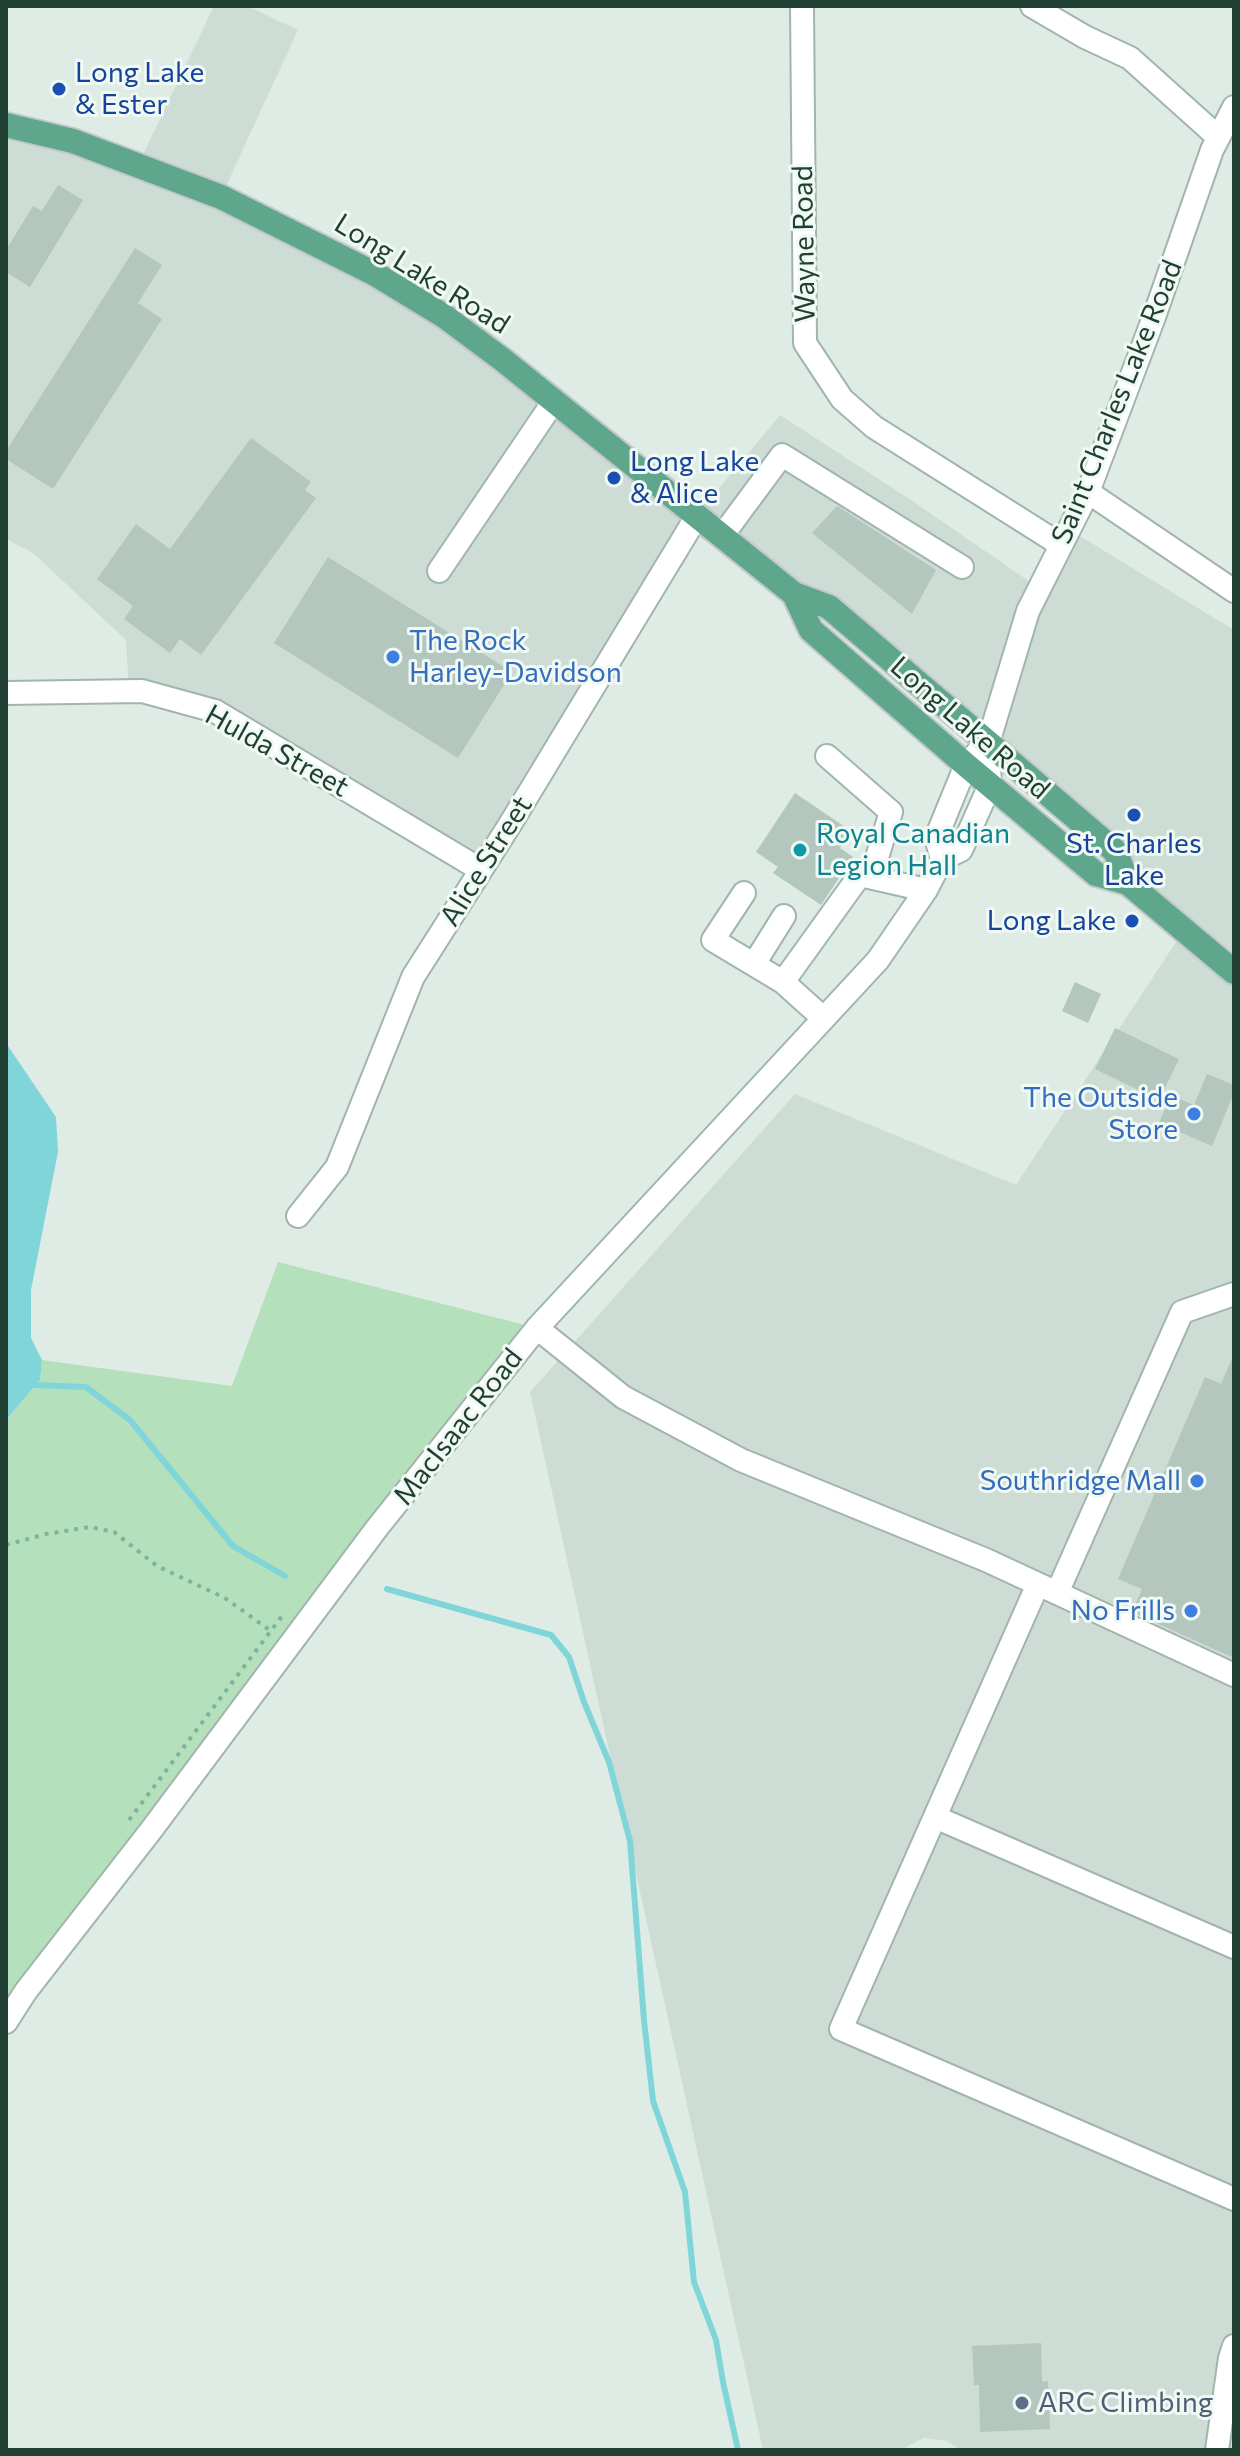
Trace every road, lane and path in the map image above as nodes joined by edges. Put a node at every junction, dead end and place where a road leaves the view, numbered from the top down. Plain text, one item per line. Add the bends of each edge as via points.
1 (802, 6) edge
2 (1032, 6) edge
3 (1234, 107) edge
4 (6, 125) edge
5 (1218, 137) junction
6 (554, 401) junction
7 (1088, 492) junction
8 (697, 516) junction
9 (722, 536) junction
10 (1061, 545) junction
11 (962, 567) dead end
12 (439, 571) dead end
13 (1234, 591) edge
14 (794, 594) junction
15 (6, 693) edge
16 (988, 743) junction
17 (827, 756) dead end
18 (966, 765) junction
19 (990, 785) junction
20 (942, 859) junction
21 (481, 870) junction
22 (871, 877) junction
23 (1128, 883) junction
24 (926, 890) junction
25 (744, 893) dead end
26 (784, 916) dead end
27 (754, 964) junction
28 (1234, 972) edge
29 (783, 982) junction
30 (823, 1018) junction
31 (298, 1216) dead end
32 (1234, 1294) edge
33 (537, 1328) junction
34 (6, 1545) edge
35 (1048, 1589) junction
36 (290, 1645) junction
37 (1234, 1675) edge
38 (935, 1817) junction
39 (1234, 1947) edge
40 (6, 2022) edge
41 (1234, 2199) edge
42 (1234, 2346) edge
43 (1217, 2450) edge

1 - 10 street, Wayne Road via 805,343 842,399 874,427
2 - 5 street via 1130,58
3 - 5 street, Saint Charles Lake Road
4 - 6 main road, Long Lake Road via 73,141 221,197 284,227 444,316
5 - 7 street, Saint Charles Lake Road
6 - 8 main road, Long Lake Road
6 - 12 street
7 - 10 street, Saint Charles Lake Road
7 - 13 street
8 - 9 main road, Long Lake Road
8 - 21 street, Alice Street
9 - 11 street via 782,455
9 - 14 main road, Long Lake Road
10 - 16 street, Saint Charles Lake Road via 1028,611
14 - 16 main road, Long Lake Road via 829,607
14 - 18 main road, Long Lake Road via 811,630
15 - 21 street, Hulda Street via 142,691 215,711
16 - 18 street, MacIsaac Road
16 - 19 street, MacIsaac Road
16 - 23 main road, Long Lake Road via 1115,851
17 - 22 street via 891,812
18 - 19 main road, Long Lake Road
18 - 20 street, MacIsaac Road via 936,838
19 - 20 street, MacIsaac Road via 961,850
19 - 23 main road, Long Lake Road via 1096,874
20 - 24 street, MacIsaac Road
21 - 31 street, Alice Street via 413,977 337,1167
22 - 24 street
22 - 29 street via 860,875
23 - 28 main road, Long Lake Road
24 - 30 street, MacIsaac Road via 878,960
25 - 27 street via 713,940
26 - 27 street
27 - 29 street
29 - 30 street
30 - 33 street, MacIsaac Road
32 - 35 street via 1182,1312
33 - 35 street via 623,1397 741,1460
33 - 36 street, MacIsaac Road
34 - 36 path via 90,1527 114,1532 157,1566 225,1598
35 - 37 street
35 - 38 street
36 - 40 street, MacIsaac Road
38 - 39 street
38 - 41 street via 841,2029
42 - 43 street

